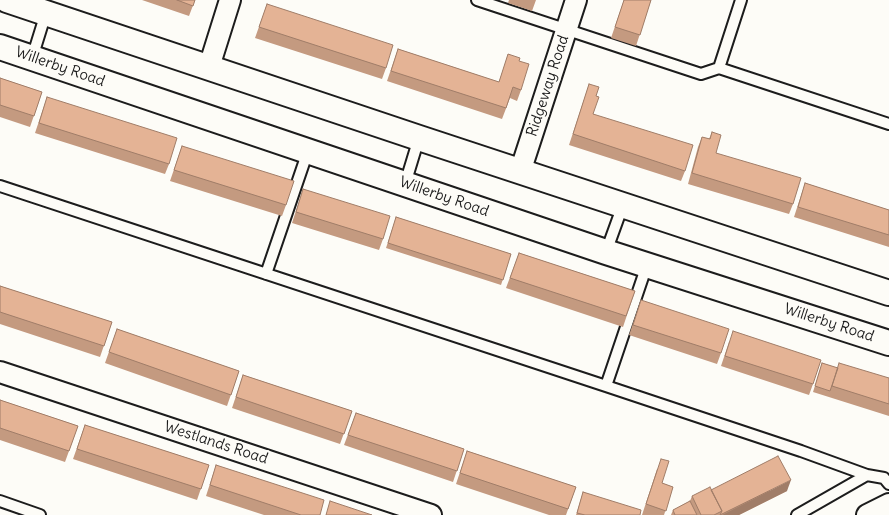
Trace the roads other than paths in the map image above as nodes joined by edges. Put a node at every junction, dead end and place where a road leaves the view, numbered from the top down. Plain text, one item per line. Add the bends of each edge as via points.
1 (7, 0) edge
2 (230, 0) edge
3 (477, 0) edge
4 (576, 0) edge
5 (741, 0) edge
6 (46, 13) junction
7 (566, 29) junction
8 (0, 47) edge
9 (32, 58) junction
10 (209, 67) junction
11 (719, 68) junction
12 (889, 124) edge
13 (419, 138) junction
14 (308, 151) junction
15 (520, 172) junction
16 (405, 184) junction
17 (0, 186) edge
18 (623, 205) junction
19 (606, 252) junction
20 (647, 265) junction
21 (266, 274) junction
22 (889, 293) edge
23 (889, 343) edge
24 (0, 372) edge
25 (606, 386) junction
26 (867, 475) junction
27 (889, 484) edge
28 (0, 501) edge
29 (889, 504) edge
30 (40, 515) edge
31 (431, 515) edge
32 (797, 515) edge
33 (867, 515) edge

1 - 6 street
2 - 10 street
3 - 7 lane
4 - 7 street, Ridgeway Road
5 - 11 lane
6 - 9 lane
6 - 10 street
7 - 11 lane via 701,74
7 - 15 street, Ridgeway Road
8 - 9 street, Willerby Road
9 - 14 street, Willerby Road
10 - 13 street
11 - 12 lane
13 - 15 street
13 - 16 lane
14 - 16 street, Willerby Road
14 - 21 lane
15 - 18 street
16 - 19 street, Willerby Road
17 - 21 lane
18 - 19 lane
18 - 22 street
19 - 20 street, Willerby Road
20 - 23 street, Willerby Road
20 - 25 lane
21 - 25 lane
24 - 31 street, Westlands Road
25 - 26 lane
26 - 27 lane via 884,478
26 - 32 lane
28 - 30 lane
29 - 33 street

